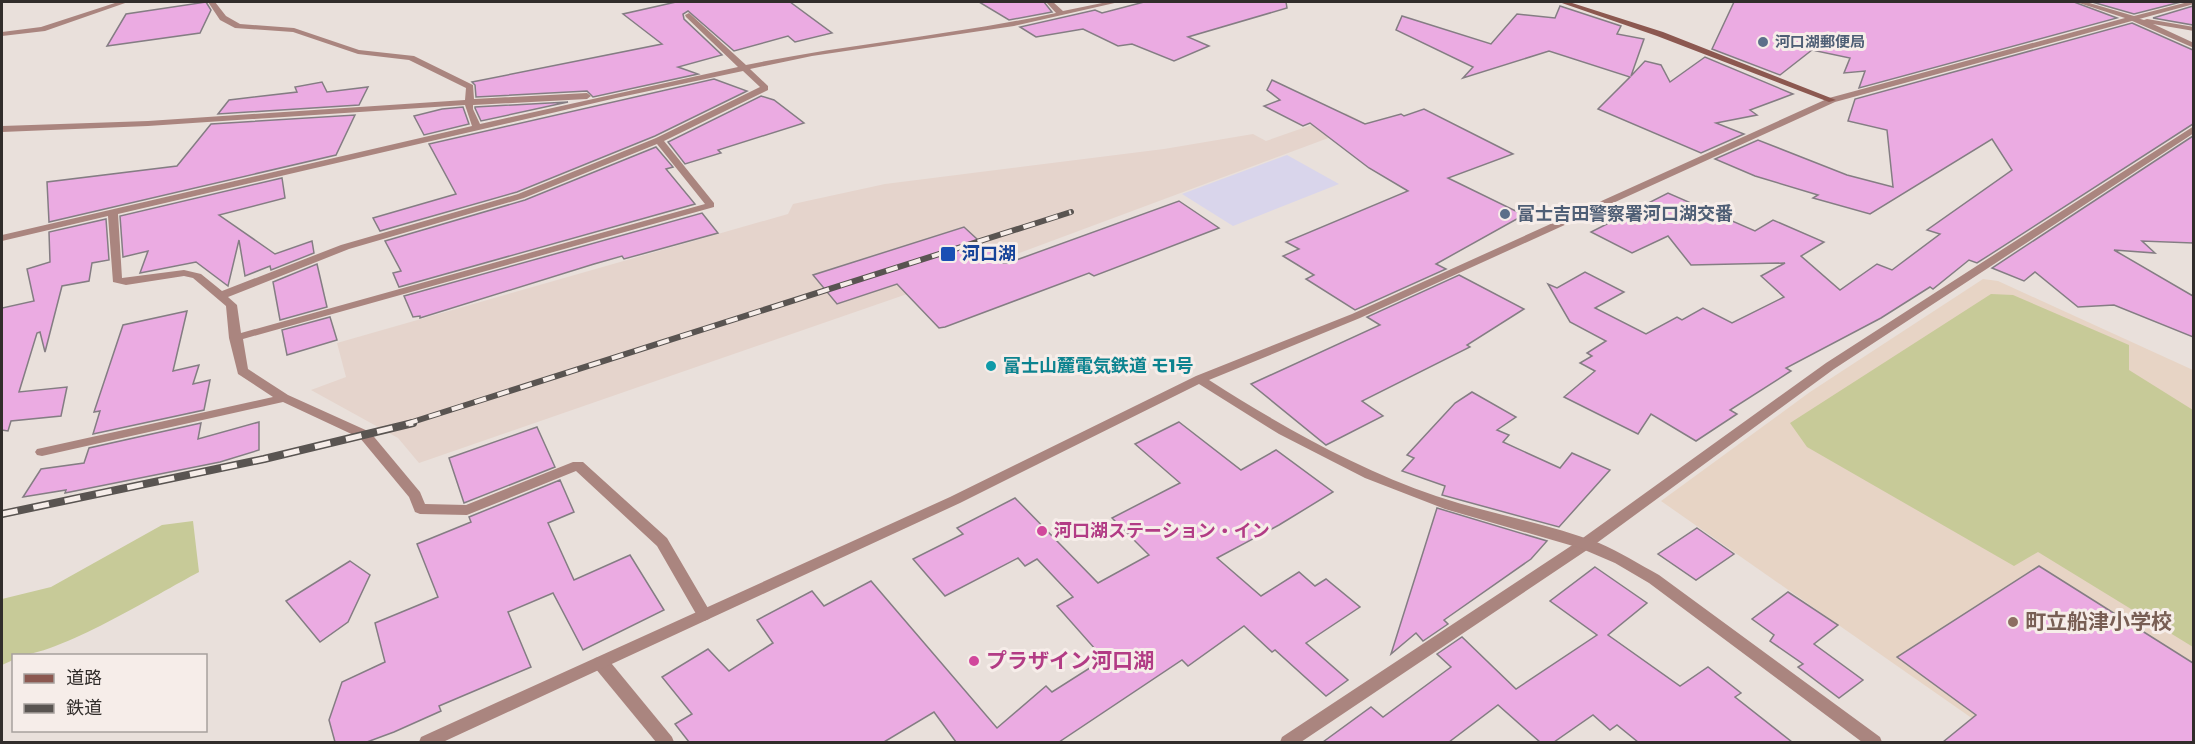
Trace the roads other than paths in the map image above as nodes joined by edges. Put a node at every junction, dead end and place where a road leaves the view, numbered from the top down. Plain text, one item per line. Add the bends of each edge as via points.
1 (124, 2) edge
2 (212, 2) edge
3 (1049, 2) edge
4 (1115, 2) edge
5 (1563, 2) edge
6 (2080, 2) edge
7 (2193, 2) edge
8 (1062, 14) junction
9 (689, 15) dead end
10 (2133, 18) junction
11 (2193, 29) edge
12 (2, 34) edge
13 (2193, 46) edge
14 (744, 68) junction
15 (616, 94) junction
16 (469, 100) junction
17 (1832, 100) junction
18 (477, 128) junction
19 (2, 129) edge
20 (2193, 129) edge
21 (659, 140) junction
22 (113, 211) junction
23 (2, 238) edge
24 (220, 296) junction
25 (235, 338) junction
26 (1200, 378) junction
27 (284, 398) junction
28 (42, 452) dead end
29 (1585, 544) junction
30 (704, 615) junction
31 (601, 663) junction
32 (427, 742) edge
33 (666, 742) edge
34 (1288, 742) edge
35 (1874, 742) edge

1 - 12 street via 42,29
2 - 16 street via 223,18 238,26 294,30 358,52 411,58 470,87
3 - 8 street
4 - 8 street
5 - 17 main road via 1660,34
6 - 10 street
7 - 10 street
8 - 14 street
9 - 14 street
10 - 11 street
10 - 13 street
10 - 17 street
14 - 15 street
14 - 21 street via 765,88
15 - 16 street
15 - 18 street
16 - 18 street via 468,109
16 - 19 street via 99,127
17 - 26 street via 1356,316
18 - 22 street
20 - 29 street via 1830,366
21 - 24 street via 521,196 345,247
21 - 25 street via 711,205
22 - 23 street
22 - 24 street via 117,280 184,273 197,276
24 - 25 street via 231,305
25 - 27 street via 243,371
26 - 29 street via 1262,420 1370,477 1494,520
26 - 30 street via 955,500
27 - 28 street
27 - 30 street via 371,440 414,495 420,509 467,510 579,465 662,542
29 - 34 street
29 - 35 street via 1654,579
30 - 31 street
31 - 32 street
31 - 33 street

